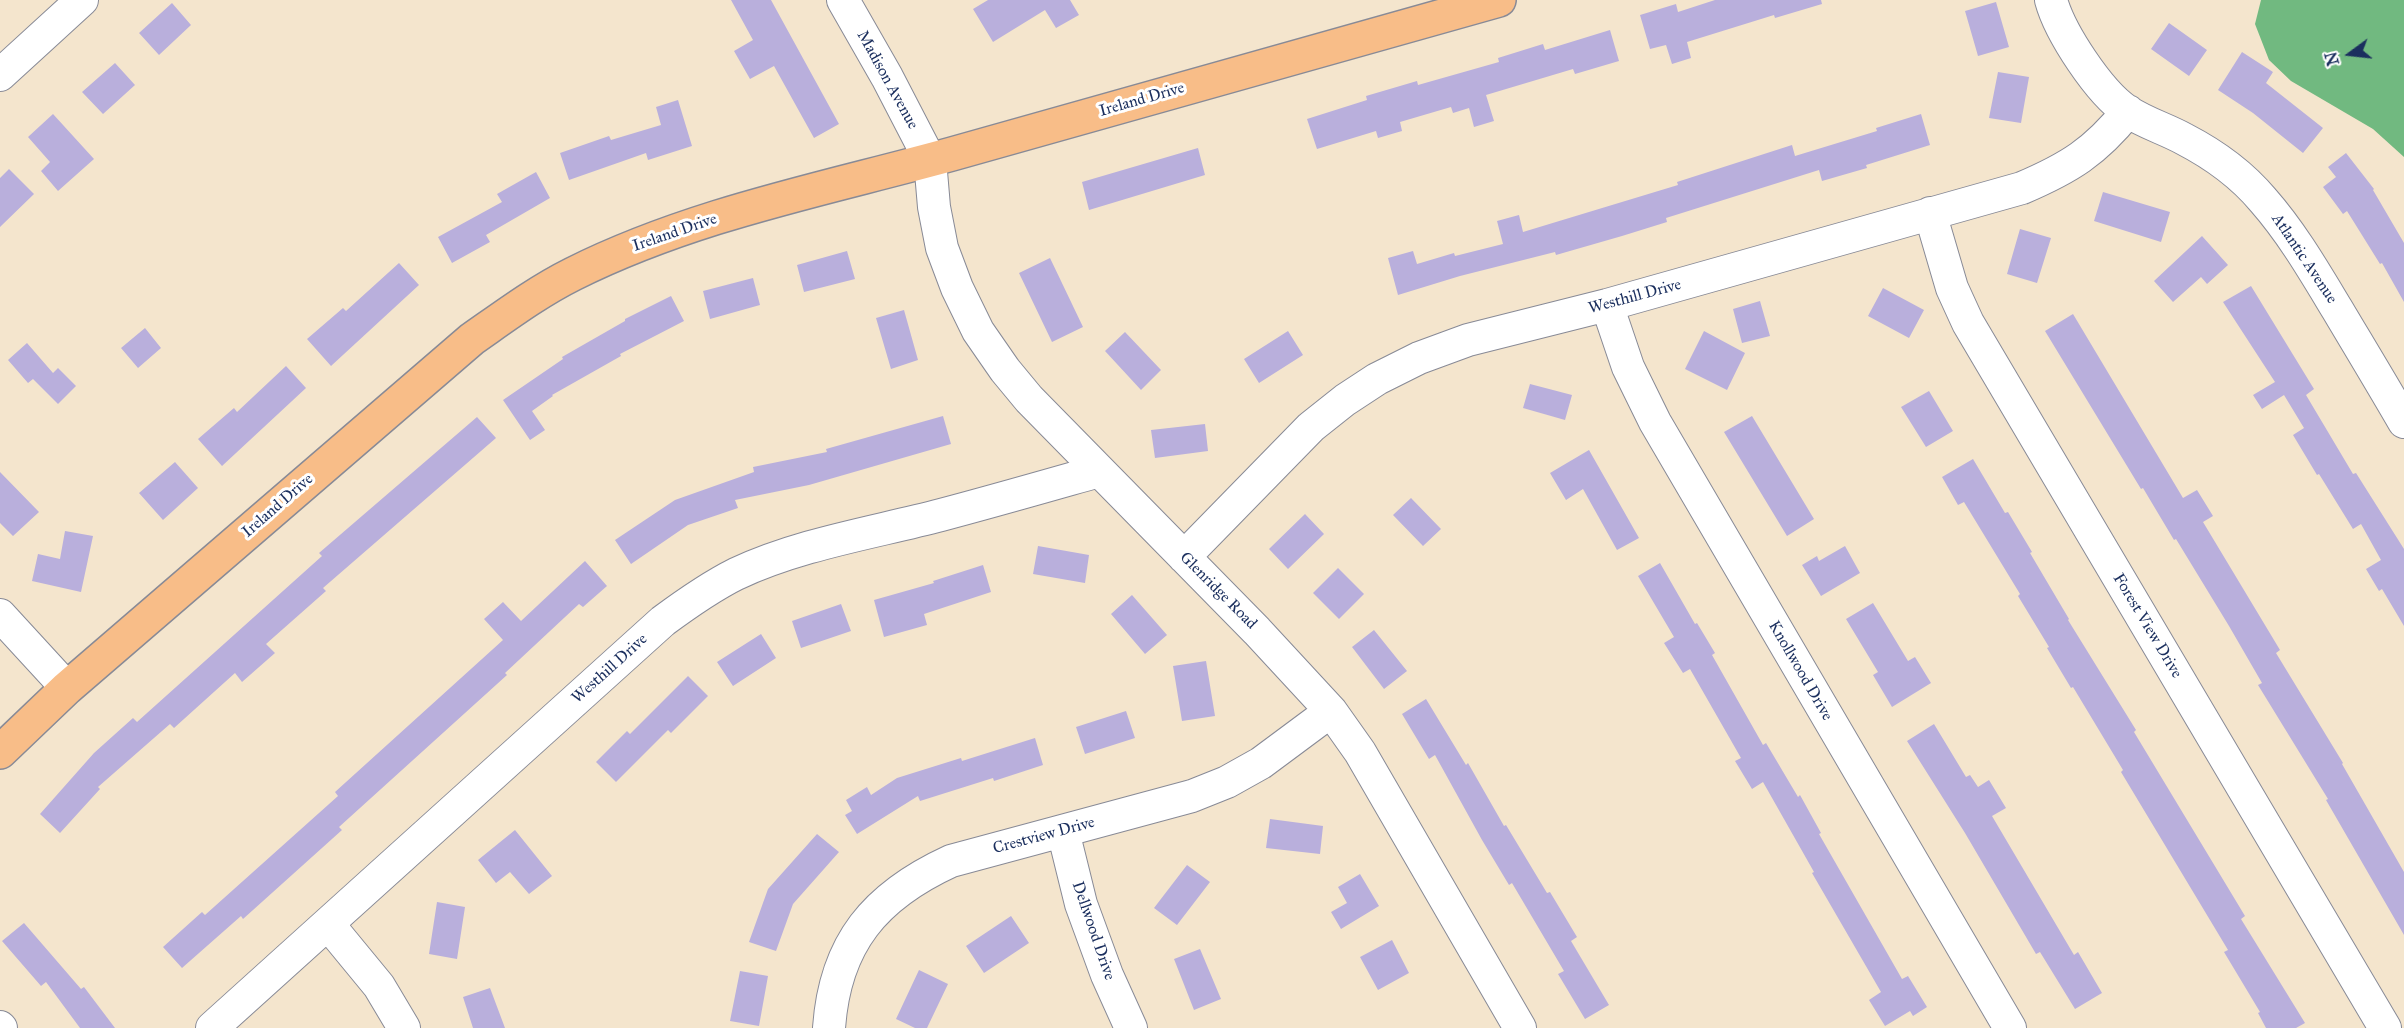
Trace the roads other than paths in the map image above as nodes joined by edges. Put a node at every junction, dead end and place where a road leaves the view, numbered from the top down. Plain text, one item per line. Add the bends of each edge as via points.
1 (82, 0) edge
2 (843, 0) edge
3 (1499, 0) edge
4 (2050, 0) edge
5 (0, 75) edge
6 (2128, 111) junction
7 (930, 160) junction
8 (1930, 213) junction
9 (1607, 305) junction
10 (2404, 422) edge
11 (1099, 471) junction
12 (1184, 557) junction
13 (0, 615) edge
14 (67, 688) junction
15 (1331, 711) junction
16 (0, 752) edge
17 (1063, 831) junction
18 (328, 924) junction
19 (212, 1028) edge
20 (404, 1028) edge
21 (829, 1028) edge
22 (1131, 1028) edge
23 (1520, 1028) edge
24 (2010, 1028) edge
25 (2385, 1028) edge

1 - 5 street
2 - 7 street, Madison Avenue
3 - 7 main road, Ireland Drive
4 - 6 street, Atlantic Avenue via 2076,52 2101,86
6 - 8 street, Westhill Drive via 2099,144 2058,173 2022,188
6 - 10 street, Atlantic Avenue via 2212,155 2263,199 2305,256
7 - 11 street, Glenridge Road via 942,248 978,331 1029,399
7 - 14 main road, Ireland Drive via 808,190 704,222 623,251 523,303 472,339
8 - 9 street, Westhill Drive
8 - 25 street, Forest View Drive via 1968,323
9 - 12 street, Westhill Drive via 1468,340 1377,379 1311,427
9 - 24 street, Knollwood Drive via 1628,367 1655,422
11 - 12 street, Glenridge Road
11 - 18 street, Westhill Drive via 778,557 698,596 663,621
12 - 15 street, Glenridge Road
13 - 14 street
14 - 16 main road, Ireland Drive
15 - 17 street, Crestview Drive via 1261,763 1227,782 1192,796
15 - 23 street, Glenridge Road via 1360,752
17 - 21 street, Crestview Drive via 951,861 920,875 890,897 867,921 837,975
17 - 22 street, Dellwood Drive via 1081,904
18 - 19 street, Westhill Drive
18 - 20 street via 379,986

